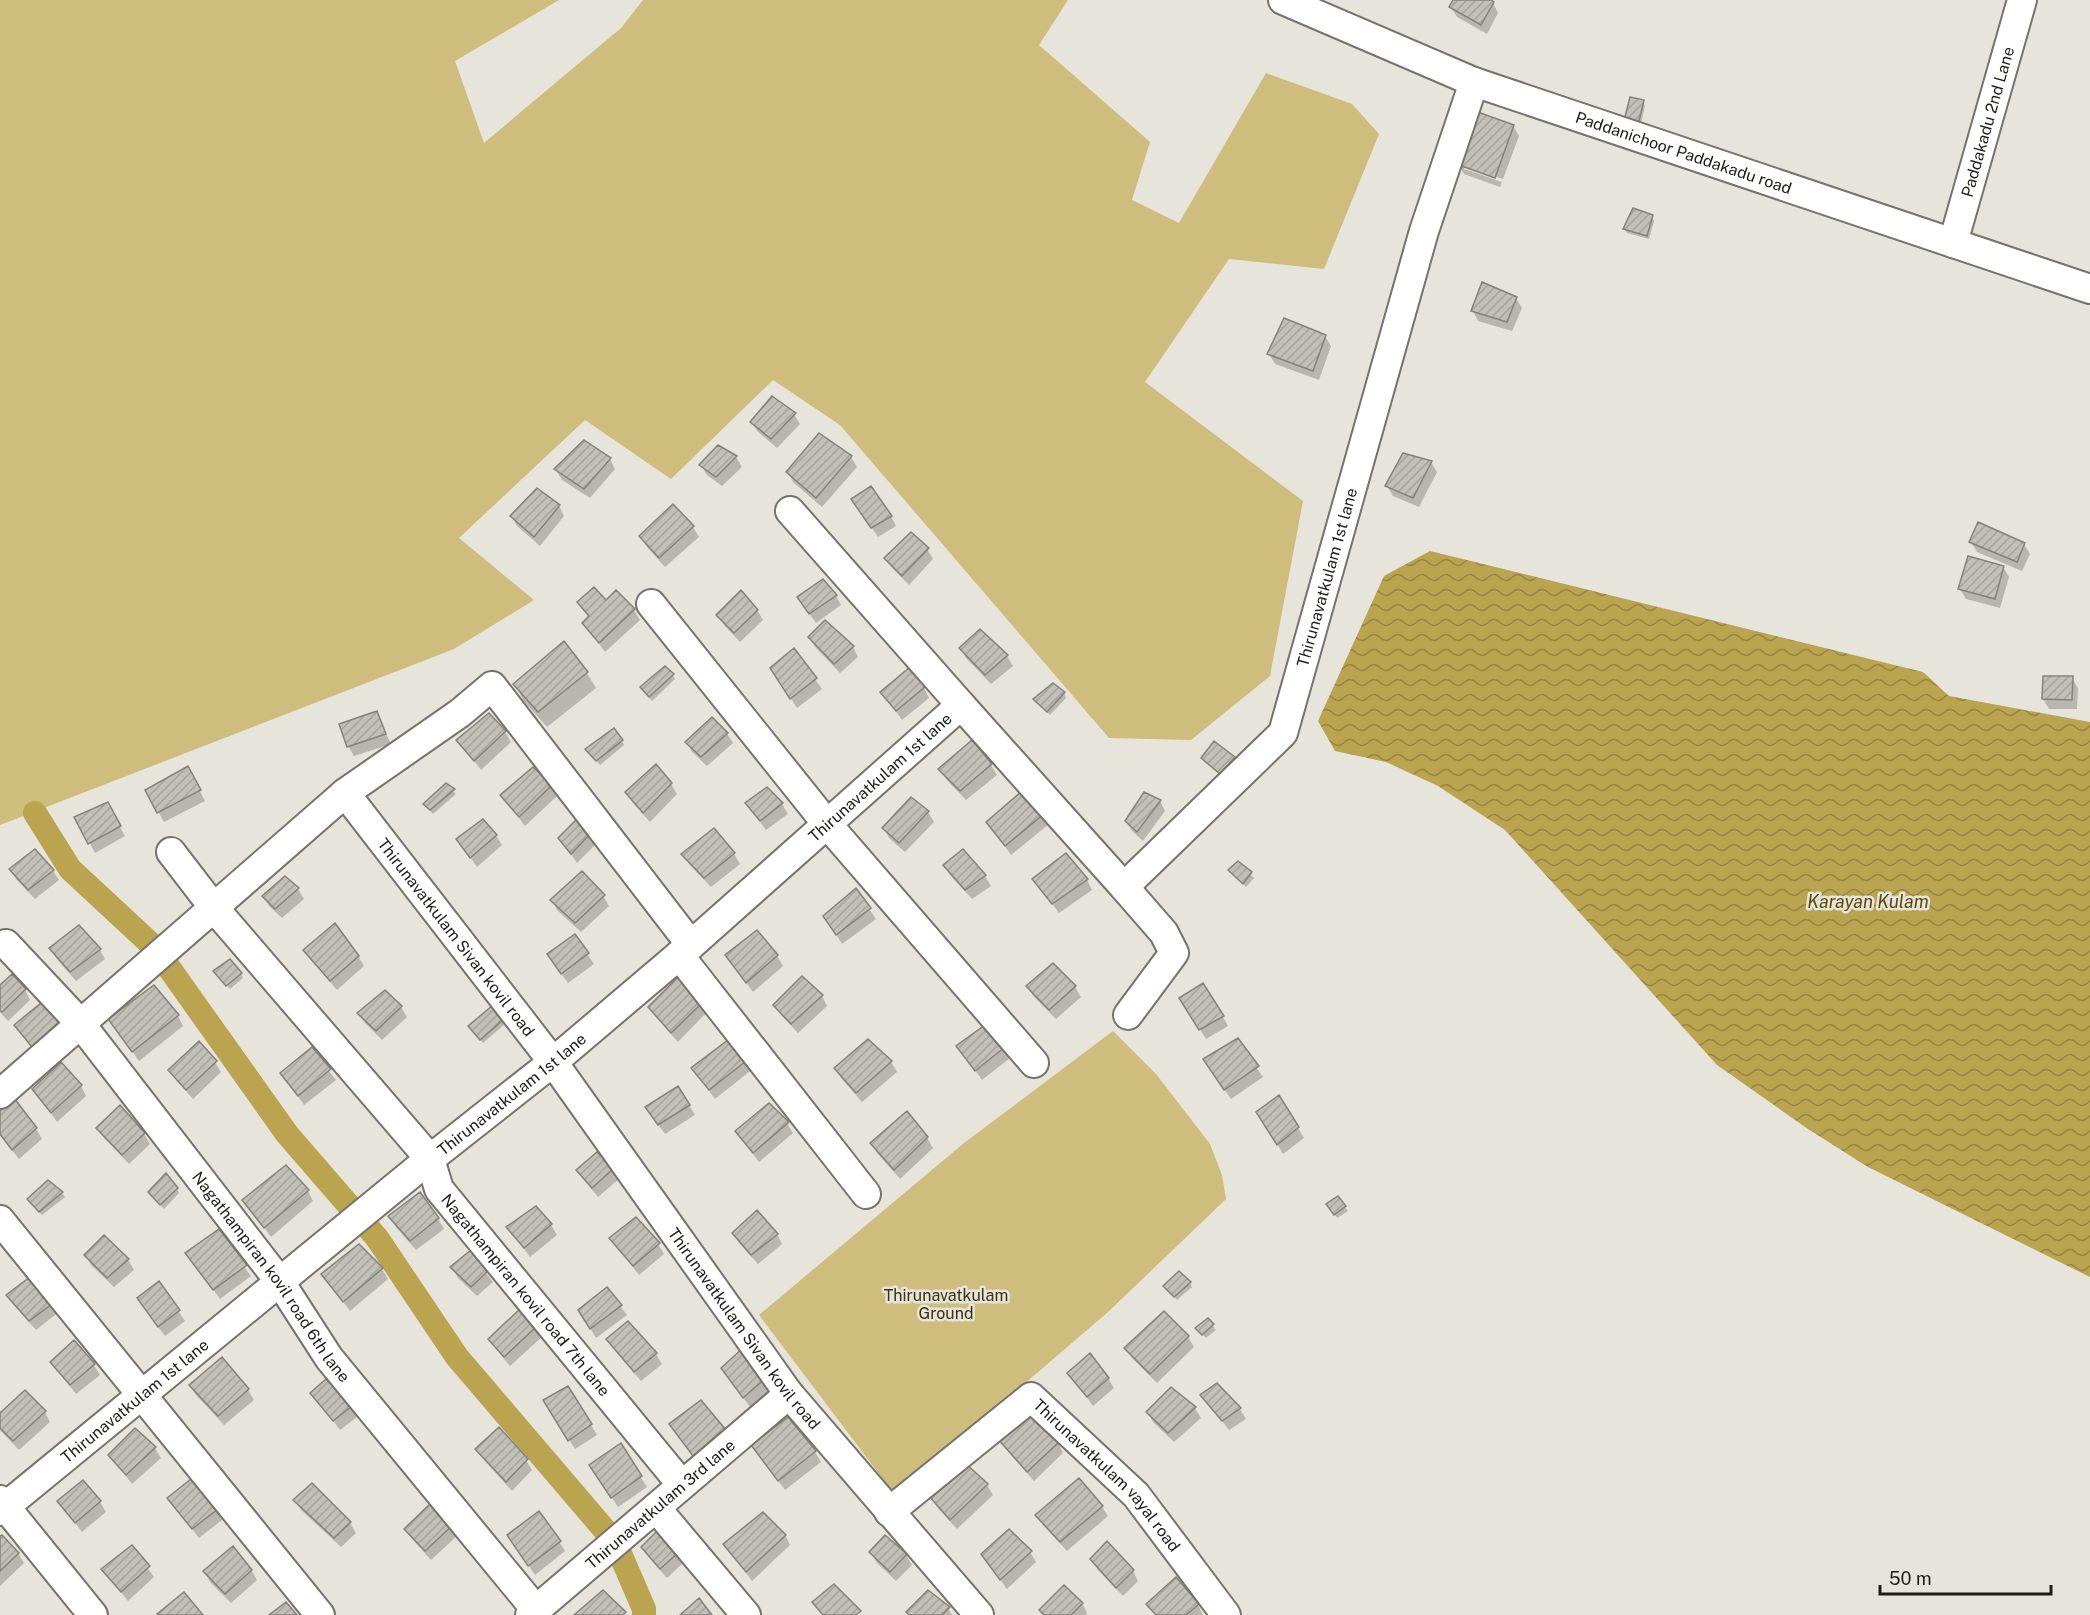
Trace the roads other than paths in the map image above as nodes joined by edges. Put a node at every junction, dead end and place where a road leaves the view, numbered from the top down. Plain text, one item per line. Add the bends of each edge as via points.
1 (1282, 0) edge
2 (2022, 0) edge
3 (1474, 82) junction
4 (1953, 243) junction
5 (2090, 290) edge
6 (790, 511) dead end
7 (651, 604) dead end
8 (961, 705) junction
9 (345, 793) junction
10 (827, 824) junction
11 (171, 852) dead end
12 (1124, 887) junction
13 (214, 908) junction
14 (6, 944) dead end
15 (685, 950) junction
16 (1128, 1015) dead end
17 (80, 1023) junction
18 (553, 1062) junction
19 (1034, 1063) dead end
20 (0, 1094) edge
21 (430, 1158) junction
22 (866, 1194) dead end
23 (0, 1220) edge
24 (280, 1282) junction
25 (789, 1394) junction
26 (142, 1395) junction
27 (682, 1485) junction
28 (2, 1506) edge
29 (656, 1508) junction
30 (890, 1512) junction
31 (533, 1613) edge
32 (93, 1615) edge
33 (320, 1615) edge
34 (746, 1615) edge
35 (979, 1615) edge
36 (1226, 1615) edge

1 - 3 street, Paddanichoor Paddakadu road
2 - 4 street, Paddakadu 2nd Lane
3 - 4 street, Paddanichoor Paddakadu road
3 - 12 street, Thirunavatkulam 1st lane via 1424,231 1283,733
4 - 5 street, Paddanichoor Paddakadu road
6 - 8 street
7 - 10 street
8 - 10 street, Thirunavatkulam 1st lane
8 - 12 street, Thirunavatkulam 1st lane
9 - 13 street
9 - 15 street via 492,686
9 - 18 street, Thirunavatkulam Sivan kovil road
10 - 15 street, Thirunavatkulam 1st lane
10 - 19 street
11 - 13 street, Nagathampiran kovil road 7th lane
12 - 16 street via 1164,933 1173,953
13 - 17 street
13 - 21 street, Nagathampiran kovil road 7th lane
14 - 17 street, Nagathampiran kovil road 6th lane
15 - 18 street, Thirunavatkulam 1st lane
15 - 22 street
17 - 20 street
17 - 24 street, Nagathampiran kovil road 6th lane
18 - 21 street, Thirunavatkulam 1st lane
18 - 25 street, Thirunavatkulam Sivan kovil road
21 - 24 street, Thirunavatkulam 1st lane
21 - 27 street, Nagathampiran kovil road 7th lane via 439,1189
23 - 26 street
24 - 26 street, Thirunavatkulam 1st lane
24 - 31 street, Nagathampiran kovil road 6th lane via 329,1358
25 - 27 street, Thirunavatkulam 3rd lane
25 - 30 street, Thirunavatkulam Sivan kovil road
26 - 28 street, Thirunavatkulam 1st lane
26 - 33 street
27 - 29 street, Thirunavatkulam 3rd lane
28 - 32 street
29 - 31 street, Thirunavatkulam 3rd lane
29 - 34 street
30 - 35 street, Thirunavatkulam Sivan kovil road
30 - 36 street, Thirunavatkulam vayal road via 1031,1397 1136,1495

